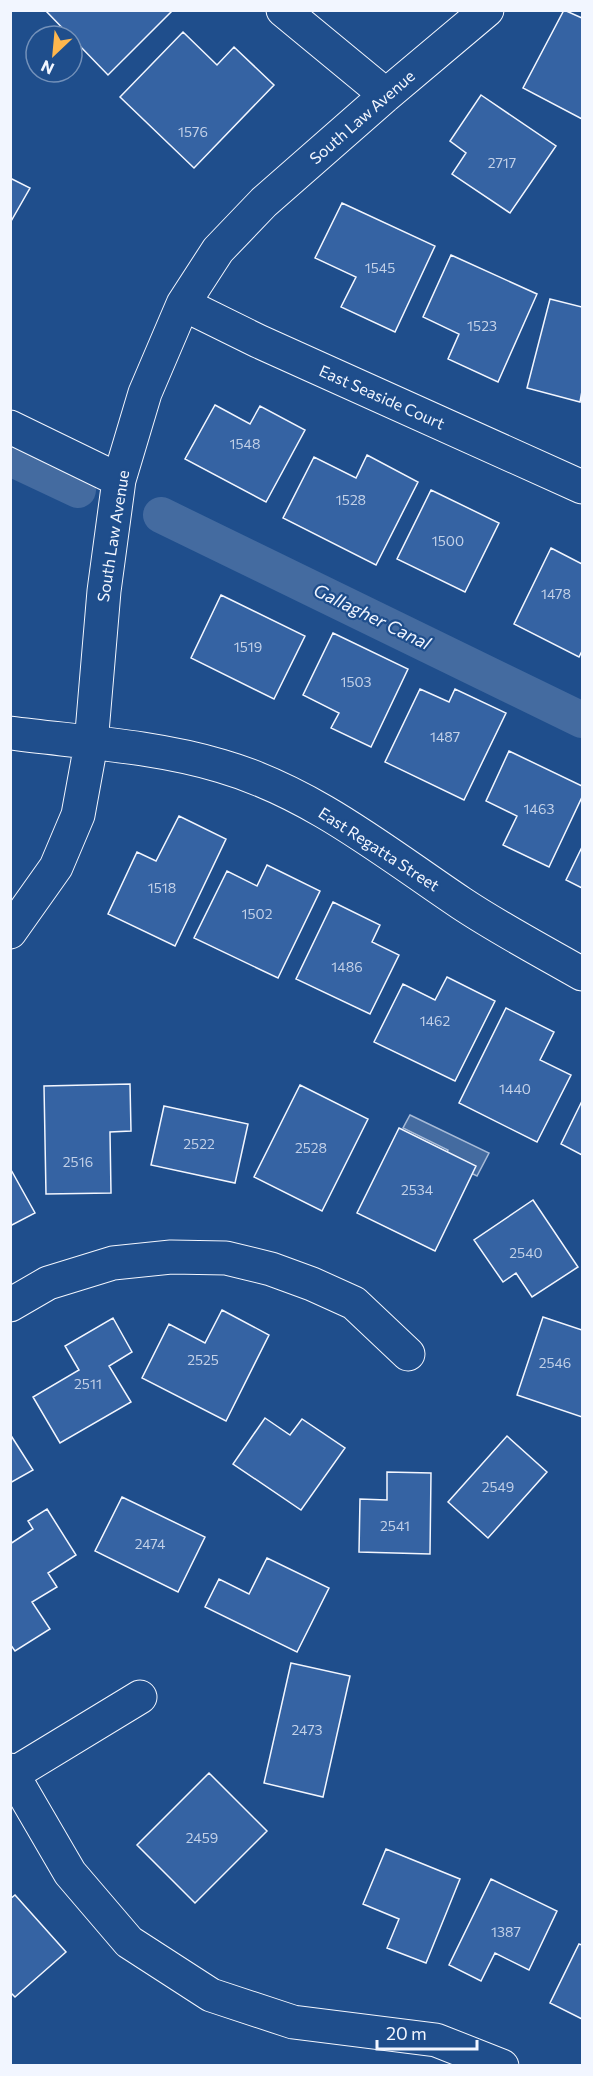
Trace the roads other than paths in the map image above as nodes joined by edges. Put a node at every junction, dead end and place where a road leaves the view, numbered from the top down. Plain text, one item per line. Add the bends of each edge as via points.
1 (283, 10) edge
2 (488, 10) edge
3 (386, 95) junction
4 (183, 304) junction
5 (10, 427) edge
6 (119, 480) junction
7 (582, 487) edge
8 (10, 733) edge
9 (91, 744) junction
10 (10, 932) edge
11 (582, 974) edge
12 (10, 1305) edge
13 (408, 1354) dead end
14 (140, 1697) dead end
15 (11, 1773) edge
16 (502, 2066) edge

1 - 3 street
2 - 3 street, South Law Avenue
3 - 4 street, South Law Avenue via 264,202 218,250
4 - 6 street, South Law Avenue via 145,393
4 - 7 street, East Seaside Court
5 - 6 street
6 - 9 street, South Law Avenue via 104,591
8 - 9 street, East Regatta Street
9 - 10 street, South Law Avenue via 78,816 56,867
9 - 11 street, East Regatta Street via 173,755 222,766 267,783 336,818 464,905
12 - 13 street via 48,1283 113,1263 171,1257 226,1258 271,1269 354,1303
14 - 15 street
15 - 16 street via 70,1873 129,1942 211,1995 293,2022 436,2040

